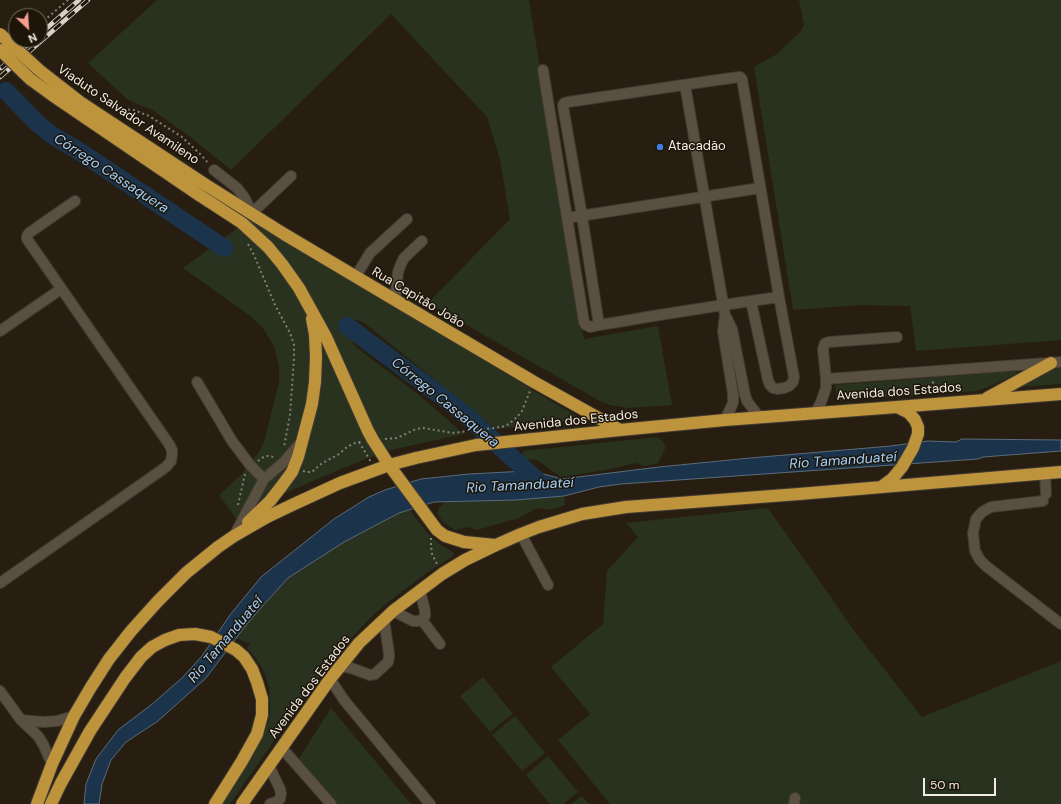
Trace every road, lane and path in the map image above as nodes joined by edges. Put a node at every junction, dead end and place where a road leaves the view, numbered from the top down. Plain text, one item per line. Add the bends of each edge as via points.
1 (68, 0) edge
2 (48, 17) edge
3 (0, 34) edge
4 (0, 50) edge
5 (543, 70) dead end
6 (685, 84) junction
7 (122, 109) dead end
8 (214, 170) joint
9 (291, 176) dead end
10 (206, 185) joint
11 (760, 188) junction
12 (704, 196) junction
13 (75, 201) dead end
14 (252, 214) junction
15 (582, 216) junction
16 (407, 218) dead end
17 (567, 218) junction
18 (245, 241) dead end
19 (422, 241) dead end
20 (356, 276) junction
21 (61, 289) junction
22 (779, 297) junction
23 (395, 300) junction
24 (751, 301) junction
25 (723, 305) junction
26 (310, 308) junction
27 (725, 315) junction
28 (599, 325) junction
29 (0, 331) edge
30 (897, 337) dead end
31 (1056, 362) edge
32 (932, 371) junction
33 (826, 379) junction
34 (197, 382) dead end
35 (534, 382) junction
36 (1061, 394) edge
37 (984, 400) junction
38 (922, 406) junction
39 (897, 407) junction
40 (816, 412) junction
41 (760, 417) junction
42 (725, 420) junction
43 (620, 430) junction
44 (463, 432) dead end
45 (303, 440) junction
46 (359, 442) dead end
47 (283, 450) dead end
48 (279, 459) dead end
49 (389, 465) junction
50 (252, 467) junction
51 (376, 469) junction
52 (1061, 472) edge
53 (1045, 473) junction
54 (264, 479) junction
55 (880, 487) junction
56 (237, 510) dead end
57 (437, 530) junction
58 (521, 534) junction
59 (234, 536) junction
60 (496, 545) junction
61 (442, 574) junction
62 (0, 583) edge
63 (548, 585) dead end
64 (420, 590) junction
65 (393, 611) junction
66 (384, 619) junction
67 (422, 620) junction
68 (1061, 624) edge
69 (440, 644) dead end
70 (340, 666) junction
71 (330, 679) junction
72 (0, 690) edge
73 (74, 716) junction
74 (21, 720) junction
75 (282, 747) junction
76 (52, 764) junction
77 (269, 766) junction
78 (282, 801) edge
79 (37, 804) edge
80 (51, 804) edge
81 (215, 804) edge
82 (242, 804) edge
83 (270, 804) edge
84 (331, 804) edge
85 (430, 804) edge

1 - 2 path
3 - 10 highway, Viaduto Salvador Avamileno, bridge via 39,70 80,102
4 - 26 highway, Viaduto Salvador Avamileno, bridge via 52,95 242,223 282,264
5 - 17 street
6 - 11 street via 741,78
6 - 12 street
6 - 15 street via 564,103 562,109
7 - 8 path via 134,110 149,116 182,137
8 - 14 street via 237,188
9 - 14 street
10 - 14 highway, Rua Capitão João
11 - 12 street
11 - 22 street
12 - 15 street
12 - 25 street
13 - 21 street via 27,236 28,242
14 - 20 highway, Rua Capitão João
15 - 17 street
15 - 28 street
16 - 20 street via 370,253
17 - 28 street via 584,322 590,327
18 - 47 path via 254,255 294,345 290,415
19 - 23 street via 401,264
20 - 23 highway, Rua Capitão João
21 - 29 street
21 - 62 street via 169,444 172,450 171,461
22 - 24 street
22 - 24 street via 794,378 793,382 784,388 773,388 768,380
23 - 35 highway, Rua Capitão João
24 - 25 street
25 - 27 street
25 - 28 street
26 - 45 highway via 316,357 312,404
26 - 49 highway via 326,337 368,431
27 - 41 street via 732,329 747,401
27 - 42 street via 723,331 733,394 733,403
30 - 33 street via 825,343 823,348
31 - 32 street
31 - 37 highway
32 - 33 street
32 - 38 path via 933,387 921,396
33 - 40 street via 824,394
34 - 50 street via 232,441
35 - 43 highway, Rua Capitão João
35 - 44 path via 522,411 509,424
36 - 37 highway, Avenida dos Estados
37 - 38 highway, Avenida dos Estados
38 - 39 highway, Avenida dos Estados
39 - 40 highway, Avenida dos Estados
39 - 55 highway via 909,413 915,420 918,434 913,448 898,472
40 - 41 highway, Avenida dos Estados
41 - 42 highway, Avenida dos Estados
42 - 43 highway, Avenida dos Estados
43 - 49 highway, Avenida dos Estados via 476,445
45 - 54 street via 284,462
45 - 59 highway via 294,466 282,487
46 - 51 path
48 - 50 path via 265,456
49 - 51 highway, Avenida dos Estados
49 - 57 highway
50 - 54 street
50 - 56 path via 244,476
51 - 59 highway, Avenida dos Estados via 292,505
52 - 53 highway, Avenida dos Estados
53 - 55 highway, Avenida dos Estados
53 - 68 street via 1044,498 991,507 982,512 976,519 973,533 974,551 986,566
54 - 59 street
55 - 58 highway, Avenida dos Estados via 626,507 582,514
57 - 60 highway via 464,542
57 - 61 path via 430,545
58 - 60 highway, Avenida dos Estados
58 - 63 street
59 - 73 highway, Avenida dos Estados via 186,573 140,621 108,659
60 - 61 highway, Avenida dos Estados
61 - 64 highway, Avenida dos Estados
64 - 65 highway, Avenida dos Estados
64 - 67 street via 425,611
65 - 66 highway, Avenida dos Estados
65 - 67 street via 413,621
66 - 70 highway, Avenida dos Estados
66 - 70 street via 390,654 388,662 375,674 370,675
67 - 69 street
70 - 71 highway, Avenida dos Estados
71 - 75 highway, Avenida dos Estados
71 - 85 street via 344,700
72 - 74 street
73 - 74 street via 57,721
73 - 76 highway, Avenida dos Estados
74 - 76 street via 38,736
75 - 77 highway, Avenida dos Estados
75 - 84 street
76 - 79 highway, Avenida dos Estados
77 - 78 street via 280,789
77 - 82 highway, Avenida dos Estados
78 - 83 street
80 - 81 highway via 90,731 124,678 141,657 165,640 179,635 195,634 211,637 244,657 258,682 262,699 262,715 257,734

